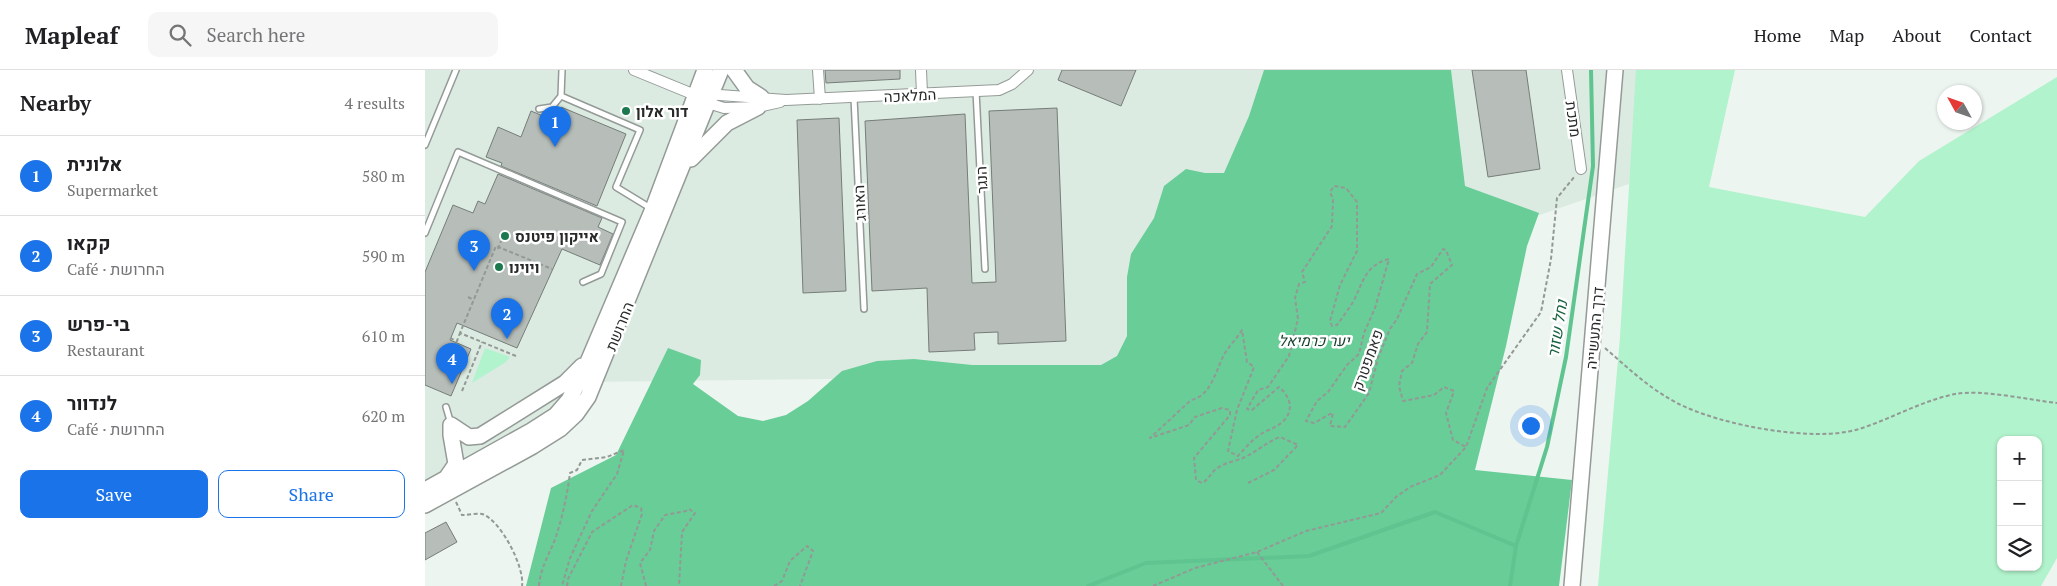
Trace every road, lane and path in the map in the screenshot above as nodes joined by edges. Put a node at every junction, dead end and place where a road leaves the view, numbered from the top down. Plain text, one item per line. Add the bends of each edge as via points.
1 (456, 70) edge
2 (562, 70) edge
3 (635, 70) edge
4 (705, 70) edge
5 (721, 70) edge
6 (734, 70) edge
7 (819, 70) edge
8 (921, 70) edge
9 (1028, 70) edge
10 (1567, 70) edge
11 (1615, 70) edge
12 (976, 91) junction
13 (922, 94) junction
14 (695, 95) junction
15 (561, 96) junction
16 (710, 98) junction
17 (853, 98) junction
18 (820, 99) junction
19 (759, 102) junction
20 (539, 109) dead end
21 (425, 145) edge
22 (1581, 169) joint
23 (682, 170) junction
24 (653, 209) junction
25 (425, 233) edge
26 (501, 241) dead end
27 (498, 248) junction
28 (552, 269) dead end
29 (985, 269) dead end
30 (583, 282) dead end
31 (468, 297) dead end
32 (474, 300) junction
33 (863, 309) dead end
34 (460, 333) junction
35 (1593, 337) junction
36 (451, 338) dead end
37 (482, 342) junction
38 (516, 356) dead end
39 (589, 358) junction
40 (462, 391) dead end
41 (2057, 403) edge
42 (446, 407) dead end
43 (451, 425) junction
44 (1466, 447) junction
45 (1248, 483) dead end
46 (448, 486) junction
47 (425, 490) edge
48 (425, 505) edge
49 (1257, 552) junction
50 (522, 586) edge
51 (539, 586) edge
52 (562, 586) edge
53 (567, 586) edge
54 (621, 586) edge
55 (646, 586) edge
56 (679, 586) edge
57 (774, 586) edge
58 (800, 586) edge
59 (1153, 586) edge
60 (1283, 586) edge
61 (1572, 586) edge

1 - 21 lane
2 - 15 lane
3 - 14 street, המלאכה
4 - 14 street, החרושת
5 - 16 street, החרושת
6 - 19 street
7 - 18 street
8 - 13 street
9 - 12 street, המלאכה via 999,90
10 - 22 street, מתכת
11 - 35 street, דרך התעשייה
12 - 13 street, המלאכה
12 - 29 lane, הנגר
13 - 17 street, המלאכה
14 - 16 street, המלאכה
14 - 24 street, החרושת
15 - 20 lane via 552,107
15 - 24 lane via 640,130 616,187
16 - 19 street, המלאכה via 725,108
16 - 23 street, החרושת
17 - 18 street, המלאכה
17 - 33 lane, האורג
18 - 19 street, המלאכה
19 - 23 street via 727,123
22 - 44 path via 1557,198 1551,259 1541,312 1487,388
23 - 46 street, החרושת via 600,372 581,407 560,428
24 - 39 street, החרושת
25 - 30 lane via 458,152 622,222 601,274
26 - 27 path
27 - 28 path
27 - 32 path via 496,246
31 - 32 path
32 - 34 path
34 - 36 path via 457,341
34 - 37 path
35 - 41 path via 1646,384 1678,404 1731,423 1808,435 1857,430 1956,394 1996,395
35 - 61 street, דרך התעשייה
37 - 38 path
37 - 40 path
39 - 43 street via 565,383 480,436 469,437
39 - 46 street, החרושת via 573,392 555,415
42 - 43 lane
43 - 46 street via 456,464
44 - 45 path, פאמפטרק via 1453,440 1446,413 1454,391 1444,387 1434,395 1403,401 1399,386 1402,371 1412,363 1418,344 1427,332 1430,284 1452,266 1443,249 1431,267 1417,274 1390,329 1369,393 1345,427 1330,426 1331,412 1314,423 1306,421 1317,401 1329,392 1347,365 1359,354 1389,259 1377,262 1367,273 1352,304 1337,325 1331,326 1340,285 1357,251 1357,202 1346,188 1334,186 1330,192 1333,199 1332,226 1302,272 1305,282 1299,284 1295,298 1298,319 1289,356 1268,387 1258,390 1247,409 1252,410 1279,387 1289,400 1286,418 1261,434 1238,456 1229,451 1237,410 1255,367 1247,362 1242,330 1225,353 1213,381 1197,399 1191,400 1150,438 1189,424 1195,416 1222,408 1230,410 1230,415 1194,458 1196,480 1202,483 1209,480 1219,466 1246,457 1263,443 1280,437 1298,445 1274,470
44 - 49 path via 1440,475 1410,487 1381,513 1307,531
46 - 47 street, החרושת
46 - 48 street, החרושת
46 - 50 path via 463,515 481,514 490,518 503,532 517,564
49 - 59 path via 1195,568
49 - 60 path
51 - 52 path via 539,576 555,540 568,494 570,473 577,470 582,460 607,457 624,450 617,474 592,511 570,558
53 - 54 path via 592,532 633,505 641,508 642,514
55 - 56 path via 640,563 650,550 654,531 665,515 689,509 695,513 681,537
57 - 58 path via 782,581 790,560 807,546 813,551

